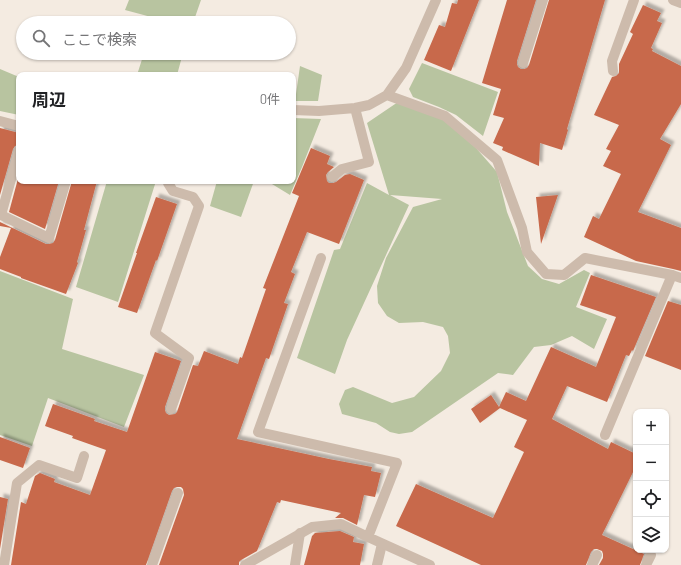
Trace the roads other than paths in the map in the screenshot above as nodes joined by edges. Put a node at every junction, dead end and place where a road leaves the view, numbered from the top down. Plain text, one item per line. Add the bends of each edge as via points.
1 (436, 0) edge
2 (544, 0) edge
3 (634, 0) edge
4 (673, 0) edge
5 (681, 3) edge
6 (523, 63) dead end
7 (613, 71) dead end
8 (387, 95) junction
9 (355, 108) junction
10 (296, 110) edge
11 (0, 121) edge
12 (16, 125) edge
13 (16, 162) edge
14 (332, 178) dead end
15 (65, 184) edge
16 (169, 184) edge
17 (321, 258) dead end
18 (677, 277) edge
19 (171, 409) dead end
20 (605, 435) dead end
21 (84, 456) dead end
22 (178, 493) dead end
23 (300, 533) junction
24 (368, 537) junction
25 (382, 544) junction
26 (596, 555) dead end
27 (651, 555) dead end
28 (4, 565) edge
29 (152, 565) edge
30 (245, 565) edge
31 (295, 565) edge
32 (377, 565) edge
33 (430, 565) edge
34 (592, 565) edge
35 (646, 565) edge

1 - 8 street via 406,68
2 - 6 street
3 - 7 street via 612,61
4 - 5 street
8 - 9 street via 369,105
8 - 18 street via 445,116 497,160 522,228 527,252 546,274 564,275 585,258
9 - 10 street
9 - 14 street via 370,162 342,169
11 - 12 street
13 - 15 street via 1,215 49,238
16 - 19 street via 173,191 193,196 199,206 156,333 189,358
17 - 24 street via 258,432 397,463
18 - 20 street
21 - 28 street via 76,478 39,465 17,483
22 - 29 street
23 - 24 street via 312,526 341,524
23 - 30 street
23 - 31 street
24 - 25 street
25 - 32 street
25 - 33 street
26 - 34 street
27 - 35 street

